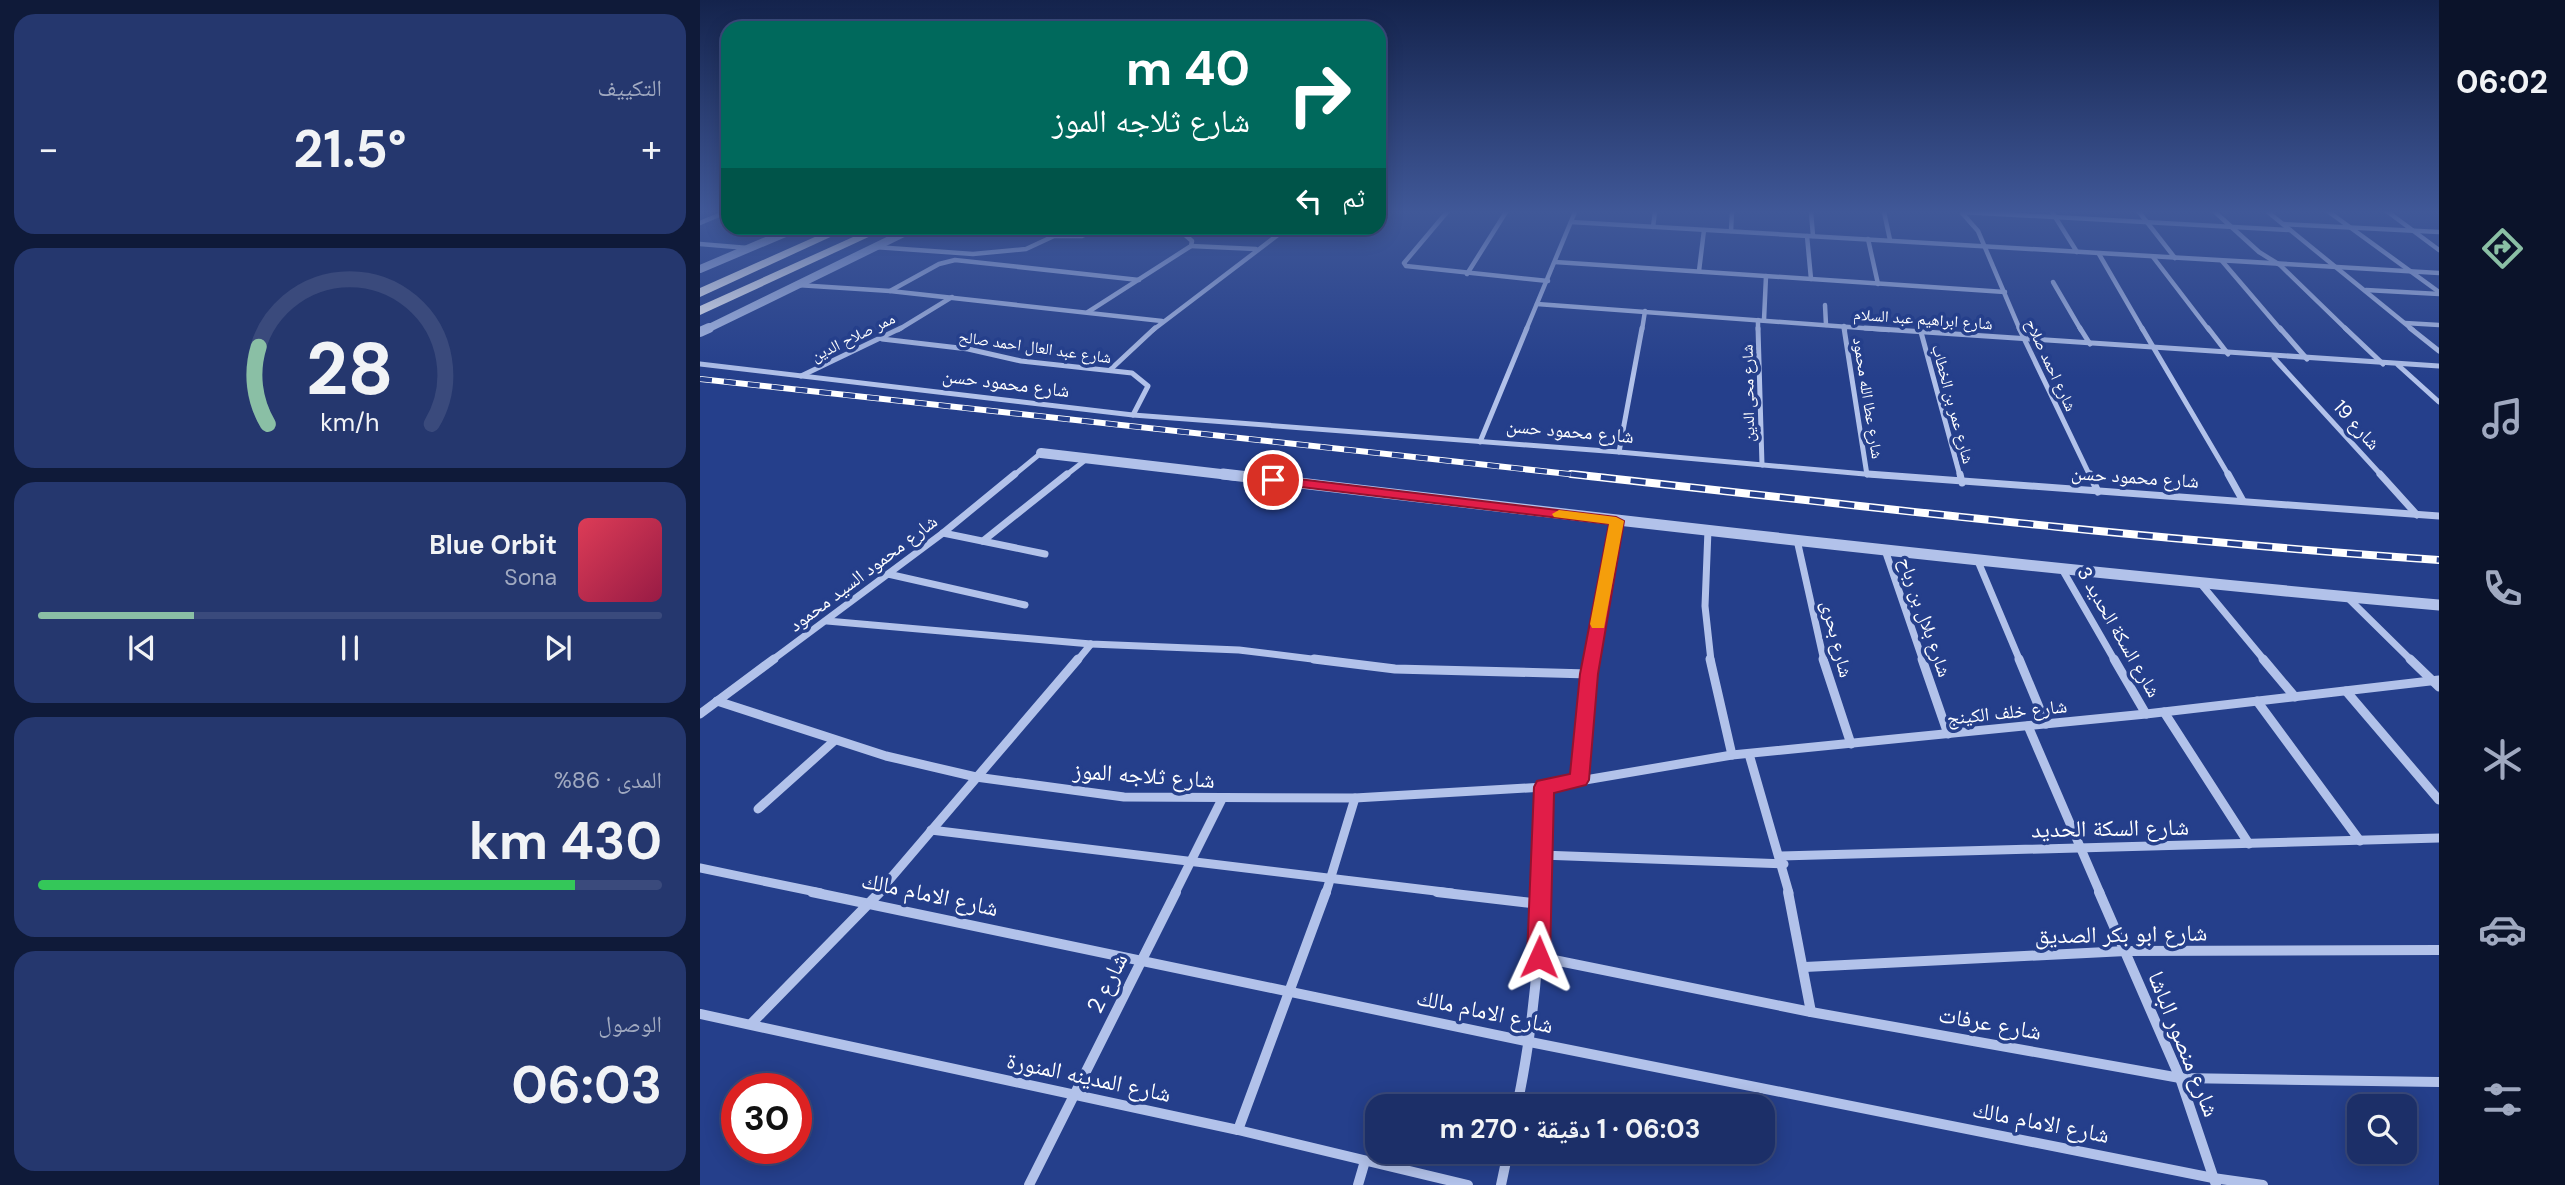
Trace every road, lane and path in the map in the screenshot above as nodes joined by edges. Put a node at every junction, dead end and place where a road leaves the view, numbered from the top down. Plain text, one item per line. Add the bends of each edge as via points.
1 (757, 267) edge
2 (796, 267) edge
3 (832, 267) edge
4 (933, 267) edge
5 (1022, 267) edge
6 (1158, 267) edge
7 (1232, 267) edge
8 (1414, 267) edge
9 (1471, 267) edge
10 (1553, 267) edge
11 (1640, 267) edge
12 (1699, 267) edge
13 (1811, 267) edge
14 (1874, 267) edge
15 (1995, 267) edge
16 (2107, 267) edge
17 (2161, 267) edge
18 (2227, 267) edge
19 (2282, 267) edge
20 (2324, 267) edge
21 (2405, 267) edge
22 (2337, 268) junction
23 (1699, 271) junction
24 (2410, 271) junction
25 (2439, 273) edge
26 (1467, 274) junction
27 (1766, 276) junction
28 (1811, 279) junction
29 (1139, 280) junction
30 (1548, 281) junction
31 (2053, 282) dead end
32 (1878, 284) junction
33 (795, 285) junction
34 (2365, 290) junction
35 (890, 291) junction
36 (2005, 292) junction
37 (700, 293) edge
38 (2439, 293) edge
39 (952, 297) junction
40 (1537, 304) junction
41 (1825, 305) dead end
42 (700, 311) edge
43 (1645, 311) junction
44 (1088, 313) junction
45 (1761, 320) junction
46 (1162, 321) junction
47 (2406, 323) junction
48 (1826, 325) junction
49 (2439, 325) edge
50 (1844, 326) junction
51 (700, 332) edge
52 (1920, 332) junction
53 (882, 339) junction
54 (2024, 339) junction
55 (2090, 344) junction
56 (2157, 349) junction
57 (2439, 351) edge
58 (2228, 354) junction
59 (2274, 357) junction
60 (2307, 359) junction
61 (700, 364) edge
62 (2384, 364) junction
63 (2398, 365) junction
64 (2439, 366) edge
65 (1110, 370) junction
66 (801, 377) junction
67 (2439, 402) edge
68 (1133, 415) junction
69 (1480, 442) junction
70 (1619, 452) junction
71 (1041, 453) joint
72 (1088, 458) junction
73 (1762, 466) junction
74 (1867, 475) junction
75 (1962, 483) junction
76 (2098, 492) junction
77 (2243, 501) junction
78 (2417, 515) junction
79 (2439, 516) edge
80 (1616, 521) junction
81 (1708, 530) junction
82 (943, 533) junction
83 (1797, 540) junction
84 (983, 541) junction
85 (1885, 550) junction
86 (1045, 554) dead end
87 (1977, 559) junction
88 (2062, 569) junction
89 (888, 574) junction
90 (2201, 584) junction
91 (2348, 598) junction
92 (1025, 605) dead end
93 (2439, 605) edge
94 (827, 621) junction
95 (1091, 644) junction
96 (1589, 674) junction
97 (2437, 682) edge
98 (2346, 691) junction
99 (2295, 697) junction
100 (717, 701) junction
101 (2257, 701) junction
102 (2164, 712) junction
103 (700, 714) edge
104 (2146, 714) junction
105 (2046, 724) junction
106 (2028, 726) junction
107 (1948, 734) junction
108 (834, 741) junction
109 (1851, 744) junction
110 (1749, 754) junction
111 (1732, 755) junction
112 (976, 777) junction
113 (1579, 780) junction
114 (1544, 787) junction
115 (1355, 798) junction
116 (1222, 799) junction
117 (2439, 800) edge
118 (758, 809) dead end
119 (930, 830) junction
120 (2439, 838) edge
121 (2360, 841) junction
122 (2249, 844) junction
123 (2082, 848) junction
124 (1541, 855) junction
125 (1782, 860) junction
126 (1190, 862) junction
127 (700, 868) edge
128 (1332, 878) junction
129 (870, 903) junction
130 (1539, 904) junction
131 (2439, 950) edge
132 (2126, 951) junction
133 (1539, 957) junction
134 (1141, 960) junction
135 (1805, 967) junction
136 (1292, 992) junction
137 (1811, 1012) junction
138 (700, 1014) edge
139 (751, 1024) junction
140 (1530, 1042) junction
141 (2180, 1077) junction
142 (2439, 1082) edge
143 (1519, 1094) edge
144 (1075, 1095) junction
145 (1238, 1130) junction
146 (1365, 1161) joint
147 (1378, 1164) edge
148 (1504, 1164) edge
149 (2215, 1182) edge
150 (1029, 1185) edge
151 (1358, 1185) edge
152 (1468, 1185) edge
153 (1500, 1185) edge
154 (2263, 1185) edge

1 - 37 highway
2 - 42 highway
3 - 33 street
4 - 35 street
5 - 29 street
6 - 29 street
7 - 46 street
8 - 26 street
9 - 26 street
10 - 30 street
11 - 23 street
12 - 23 street
13 - 28 street
14 - 32 street
15 - 36 street, شارع احمد صلاح
16 - 56 street
17 - 58 street
18 - 60 street
19 - 62 street
20 - 22 street
21 - 24 street
22 - 24 street
22 - 34 street
23 - 27 street
24 - 25 street
24 - 38 street
26 - 30 street
27 - 28 street
27 - 45 street, شارع محى الدين
28 - 32 street
29 - 44 street
30 - 40 street
31 - 55 street
32 - 36 street
33 - 35 street
33 - 51 street
34 - 38 street
34 - 47 street
35 - 39 street
36 - 54 street, شارع احمد صلاح
39 - 44 street
39 - 53 street, ممر صلاح الدين
40 - 43 street, شارع ابراهيم عبد السلام
40 - 69 street
41 - 48 street
43 - 45 street, شارع ابراهيم عبد السلام
43 - 70 street
44 - 46 street
45 - 48 street, شارع ابراهيم عبد السلام
45 - 73 street, شارع محى الدين
46 - 65 street
47 - 49 street
47 - 57 street
48 - 50 street, شارع ابراهيم عبد السلام
50 - 52 street, شارع ابراهيم عبد السلام
50 - 74 street, شارع عطا الله محمود
52 - 54 street, شارع ابراهيم عبد السلام
52 - 75 street, شارع عمر بن الخطاب
53 - 65 street, شارع عبد العال احمد صالح
53 - 66 street, ممر صلاح الدين
54 - 55 street, شارع ابراهيم عبد السلام
54 - 76 street, شارع احمد صلاح
55 - 56 street, شارع ابراهيم عبد السلام
56 - 58 street, شارع ابراهيم عبد السلام
56 - 77 street
58 - 59 street, شارع ابراهيم عبد السلام
59 - 60 street, شارع ابراهيم عبد السلام
59 - 78 street, شارع 19
60 - 62 street, شارع ابراهيم عبد السلام
61 - 66 street, شارع محمود حسن
62 - 63 street, شارع ابراهيم عبد السلام
63 - 64 street, شارع ابراهيم عبد السلام
63 - 67 street
65 - 68 street, شارع عبد العال احمد صالح via 1132,373 1148,386
66 - 68 street, شارع محمود حسن
68 - 69 street, شارع محمود حسن
69 - 70 street, شارع محمود حسن
70 - 73 street, شارع محمود حسن
71 - 72 street
71 - 82 street, شارع محمود السيد محمود
72 - 80 street
72 - 84 street
73 - 74 street, شارع محمود حسن
74 - 75 street, شارع محمود حسن
75 - 76 street, شارع محمود حسن
76 - 77 street, شارع محمود حسن
77 - 78 street, شارع محمود حسن
78 - 79 street, شارع محمود حسن
80 - 81 street
80 - 96 street
81 - 83 street
81 - 111 street via 1705,616 1715,692
82 - 84 street
82 - 89 street, شارع محمود السيد محمود
83 - 85 street
83 - 109 street, شارع بحرى via 1823,658
84 - 86 street
85 - 87 street
85 - 107 street, شارع بلال بن رباح
87 - 88 street
87 - 105 street
88 - 90 street
88 - 104 street, شارع السكة الحديد 3
89 - 92 street
89 - 94 street, شارع محمود السيد محمود
90 - 91 street
90 - 99 street
91 - 93 street
91 - 97 street
94 - 95 street
94 - 100 street, شارع محمود السيد محمود
95 - 96 street via 1239,650 1395,669
95 - 112 street
96 - 113 street
97 - 98 street, شارع خلف الكينج
98 - 99 street, شارع خلف الكينج
98 - 117 street
99 - 101 street, شارع خلف الكينج
100 - 103 street, شارع محمود السيد محمود
100 - 108 street, شارع ثلاجه الموز
101 - 102 street, شارع خلف الكينج
101 - 121 street
102 - 104 street, شارع خلف الكينج
102 - 122 street, شارع السكة الحديد 3
104 - 105 street, شارع خلف الكينج
105 - 106 street, شارع خلف الكينج
106 - 107 street, شارع خلف الكينج
106 - 123 street, شارع منصور الباشا
107 - 109 street, شارع خلف الكينج
108 - 112 street, شارع ثلاجه الموز
108 - 118 street
109 - 110 street, شارع خلف الكينج
110 - 111 street, شارع خلف الكينج
110 - 125 street
111 - 113 street, شارع خلف الكينج
112 - 116 street, شارع ثلاجه الموز via 1124,797
112 - 119 street
113 - 114 street, شارع ثلاجه الموز
114 - 115 street, شارع ثلاجه الموز
114 - 124 street
115 - 116 street, شارع ثلاجه الموز
115 - 128 street
116 - 126 street, شارع 2
119 - 126 street
119 - 129 street
120 - 121 street, شارع السكة الحديد
121 - 122 street, شارع السكة الحديد
122 - 123 street, شارع السكة الحديد
123 - 125 street, شارع السكة الحديد
123 - 132 street, شارع منصور الباشا
124 - 125 street, شارع السكة الحديد
124 - 130 street
125 - 135 street
126 - 128 street
126 - 134 street, شارع 2
127 - 129 street, شارع الامام مالك
128 - 130 street
128 - 136 street
129 - 134 street, شارع الامام مالك
129 - 139 street
130 - 133 street
131 - 132 street, شارع ابو بكر الصديق
132 - 135 street, شارع ابو بكر الصديق
132 - 141 street, شارع منصور الباشا
133 - 137 street, شارع عرفات
133 - 140 street
134 - 136 street, شارع الامام مالك
134 - 144 street, شارع 2
135 - 137 street
136 - 140 street, شارع الامام مالك
136 - 145 street
137 - 141 street, شارع عرفات
138 - 139 street, شارع المدينه المنورة
139 - 144 street, شارع المدينه المنورة
140 - 143 street
140 - 149 street, شارع الامام مالك
141 - 142 street, شارع عرفات
141 - 149 street, شارع منصور الباشا
144 - 145 street, شارع المدينه المنورة
144 - 150 street, شارع 2
145 - 146 street, شارع المدينه المنورة
146 - 151 street
147 - 152 street, شارع المدينه المنورة
148 - 153 street
149 - 154 street, شارع الامام مالك

